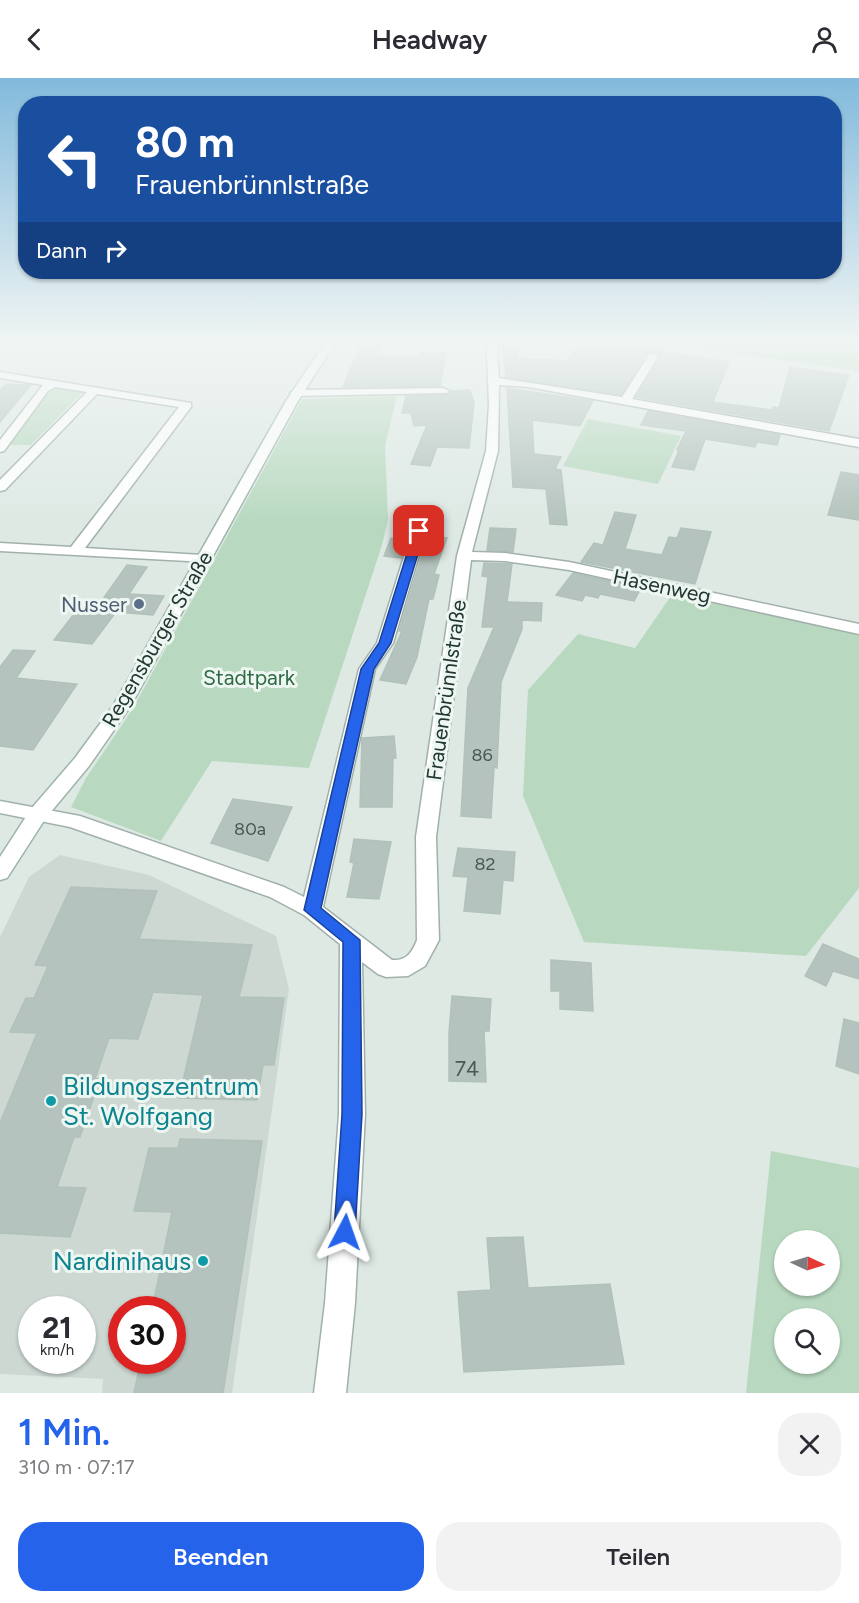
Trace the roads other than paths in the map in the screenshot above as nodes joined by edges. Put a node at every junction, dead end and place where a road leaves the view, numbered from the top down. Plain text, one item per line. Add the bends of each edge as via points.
1 (35, 401) edge
2 (84, 401) edge
3 (165, 401) edge
4 (291, 401) edge
5 (494, 401) edge
6 (622, 401) edge
7 (625, 402) joint
8 (859, 442) edge
9 (0, 448) edge
10 (0, 487) edge
11 (419, 531) dead end
12 (0, 546) edge
13 (75, 551) junction
14 (464, 556) junction
15 (202, 559) junction
16 (859, 629) edge
17 (0, 807) edge
18 (38, 814) junction
19 (0, 873) edge
20 (312, 910) junction
21 (351, 940) junction
22 (330, 1393) edge

1 - 9 street
2 - 10 street
3 - 13 street via 187,405
4 - 15 street, Regensburger Straße
5 - 14 street, Frauenbrünnlstraße via 492,451
6 - 7 street
7 - 8 street
11 - 20 street via 385,643 367,669
12 - 13 street
13 - 15 street
14 - 16 street, Hasenweg via 569,566
14 - 21 street, Frauenbrünnlstraße via 426,837 428,940 413,967 399,971 386,968
15 - 18 street, Regensburger Straße via 121,707
17 - 18 street, Frauenbrünnlstraße
18 - 19 street, Regensburger Straße
18 - 20 street, Frauenbrünnlstraße via 73,821 266,889
20 - 21 street, Frauenbrünnlstraße
21 - 22 street via 352,1114

